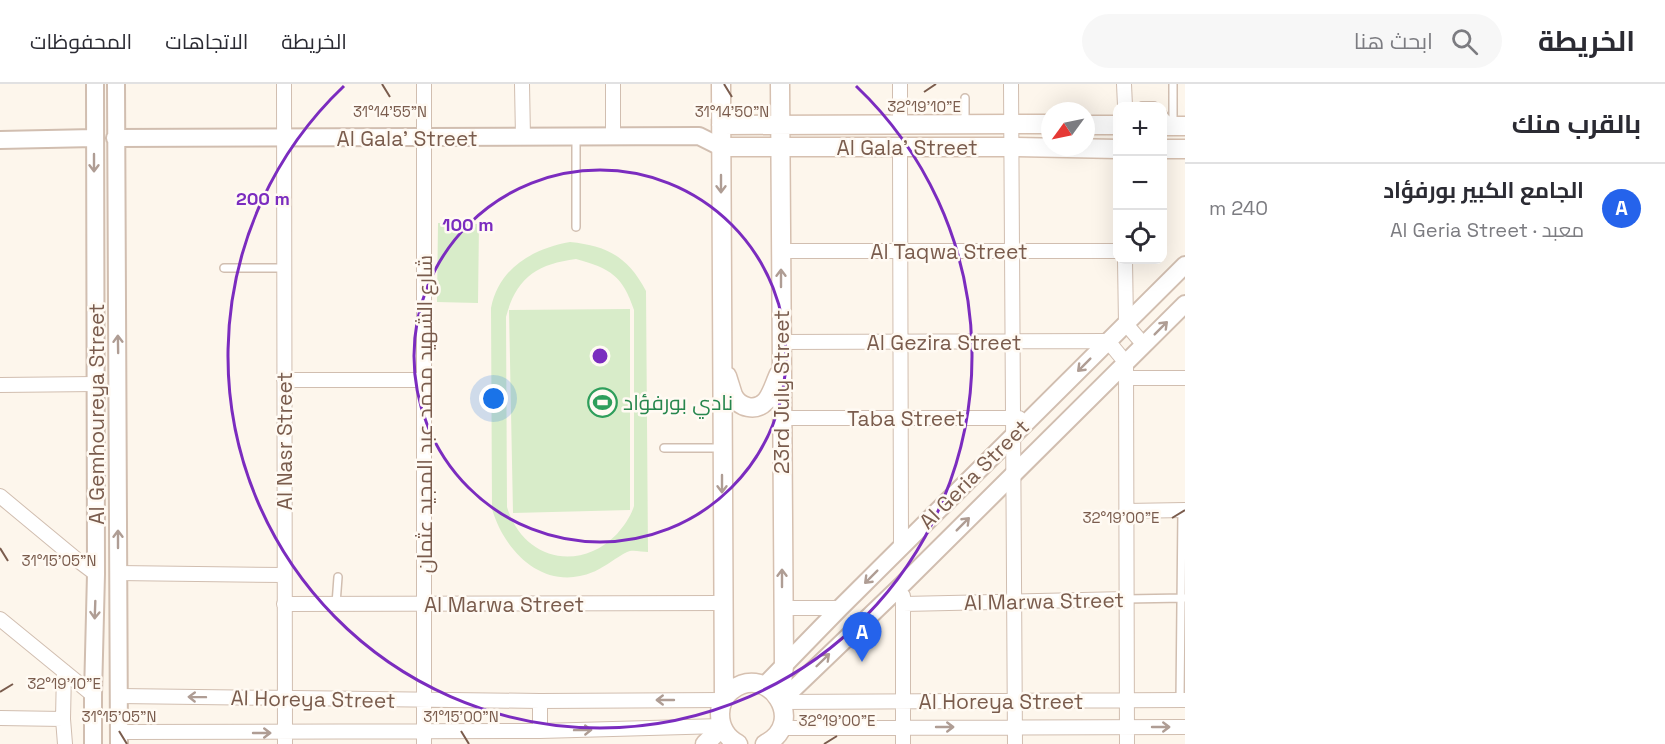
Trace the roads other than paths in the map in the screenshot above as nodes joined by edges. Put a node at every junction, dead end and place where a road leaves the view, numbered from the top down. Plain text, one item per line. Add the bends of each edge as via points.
1 (94, 84) edge
2 (116, 84) edge
3 (284, 84) edge
4 (424, 84) edge
5 (522, 84) edge
6 (613, 84) edge
7 (721, 84) edge
8 (780, 84) edge
9 (900, 84) edge
10 (1011, 84) edge
11 (1125, 84) edge
12 (1173, 84) edge
13 (964, 98) dead end
14 (1125, 102) edge
15 (1171, 122) edge
16 (1011, 123) junction
17 (900, 124) junction
18 (965, 124) junction
19 (1041, 124) edge
20 (721, 125) junction
21 (780, 125) junction
22 (1095, 125) edge
23 (1113, 125) edge
24 (613, 136) junction
25 (699, 136) junction
26 (424, 137) junction
27 (523, 137) junction
28 (576, 137) junction
29 (94, 138) junction
30 (115, 138) junction
31 (284, 139) junction
32 (0, 140) edge
33 (722, 147) junction
34 (780, 147) junction
35 (1012, 147) junction
36 (900, 148) junction
37 (1113, 149) edge
38 (1167, 149) edge
39 (1185, 149) edge
40 (576, 227) dead end
41 (780, 251) junction
42 (900, 251) junction
43 (1012, 251) junction
44 (1113, 251) edge
45 (1125, 264) edge
46 (1185, 265) edge
47 (224, 268) dead end
48 (284, 268) junction
49 (1185, 304) edge
50 (1126, 324) junction
51 (1108, 341) junction
52 (781, 342) junction
53 (900, 342) junction
54 (1012, 342) junction
55 (1144, 345) junction
56 (722, 360) junction
57 (781, 369) junction
58 (1126, 370) junction
59 (1185, 378) edge
60 (284, 380) junction
61 (424, 380) junction
62 (96, 384) junction
63 (0, 385) edge
64 (781, 418) junction
65 (900, 418) junction
66 (1013, 418) junction
67 (1031, 418) junction
68 (1013, 436) junction
69 (664, 448) dead end
70 (722, 448) junction
71 (96, 462) junction
72 (118, 462) junction
73 (1013, 475) junction
74 (0, 496) edge
75 (1184, 510) edge
76 (1126, 511) junction
77 (901, 548) junction
78 (118, 573) junction
79 (96, 574) junction
80 (284, 575) junction
81 (338, 577) dead end
82 (902, 585) junction
83 (1183, 598) edge
84 (1126, 599) junction
85 (1014, 602) junction
86 (723, 603) junction
87 (284, 604) junction
88 (336, 604) junction
89 (424, 604) junction
90 (903, 604) junction
91 (783, 608) junction
92 (840, 608) junction
93 (0, 619) edge
94 (784, 666) junction
95 (64, 671) junction
96 (765, 686) junction
97 (93, 696) junction
98 (119, 696) junction
99 (284, 699) junction
100 (724, 699) junction
101 (424, 700) junction
102 (540, 700) junction
103 (1183, 700) edge
104 (781, 701) junction
105 (903, 701) junction
106 (1015, 701) junction
107 (1127, 701) junction
108 (0, 717) edge
109 (63, 719) junction
110 (903, 727) junction
111 (1015, 727) junction
112 (1127, 727) junction
113 (1185, 727) edge
114 (540, 731) junction
115 (722, 731) edge
116 (119, 738) edge
117 (424, 738) edge
118 (285, 739) edge
119 (777, 739) edge
120 (65, 744) edge
121 (93, 744) edge
122 (705, 744) edge
123 (738, 744) edge
124 (903, 744) edge
125 (1015, 744) edge
126 (1127, 744) edge

1 - 29 street, Al Gemhoureya Street
2 - 30 street, Al Gemhoureya Street
3 - 31 street, Al Nasr Street
4 - 26 street, شارع الشهيد محمد عبد المجيد عثمان
5 - 27 street
6 - 24 street
7 - 20 main road
8 - 21 main road, 23rd July Street
9 - 17 street
10 - 16 street
11 - 14 street
12 - 15 lane
13 - 18 lane
16 - 18 main road, Al Gala' Street
16 - 19 main road, Al Gala' Street
16 - 35 street
17 - 18 main road, Al Gala' Street
17 - 21 main road, Al Gala' Street
20 - 21 main road, Al Gala' Street
20 - 25 street, Al Gala' Street
20 - 33 main road
21 - 34 main road, 23rd July Street
22 - 23 main road
24 - 25 street, Al Gala' Street
24 - 28 street, Al Gala' Street
25 - 33 street, Al Gala' Street
26 - 27 street, Al Gala' Street
26 - 31 street, Al Gala' Street
26 - 61 street, شارع الشهيد محمد عبد المجيد عثمان
27 - 28 street, Al Gala' Street
28 - 40 lane
29 - 32 street
29 -> 62 street, Al Gemhoureya Street
30 - 31 street, Al Gala' Street
72 -> 30 street, Al Gemhoureya Street
31 - 48 street, Al Nasr Street
33 - 34 main road, Al Gala' Street
33 -> 56 main road
34 - 36 main road, Al Gala' Street
34 - 41 main road, 23rd July Street
35 - 36 main road, Al Gala' Street
35 - 37 main road, Al Gala' Street
35 - 43 street
36 - 42 street
38 - 39 main road
41 - 42 street, Al Taqwa Street
52 -> 41 main road, 23rd July Street
42 - 43 street, Al Taqwa Street
42 - 53 street
43 - 44 street, Al Taqwa Street
43 - 54 street
45 - 50 street
46 - 50 street, Al Geria Street
47 - 48 lane
48 - 60 street, Al Nasr Street
55 -> 49 street, Al Geria Street
50 - 51 street, Al Geria Street
50 - 55 street
51 - 54 street, Al Gezira Street
51 - 58 street
51 -> 67 street, Al Geria Street
52 - 53 street, Al Gezira Street
52 - 57 main road, 23rd July Street
53 - 54 street, Al Gezira Street
53 - 65 street
54 - 66 street
55 - 58 street, Al Geria Street
56 - 57 main road via 734,396 741,404 753,408 764,403
56 - 70 main road
57 - 64 main road, 23rd July Street
58 - 59 street
58 - 73 street, Al Geria Street
58 - 76 street
60 - 61 street
60 - 80 street, Al Nasr Street
61 - 89 street, شارع الشهيد محمد عبد المجيد عثمان
62 - 63 street
62 - 71 street, Al Gemhoureya Street
64 - 65 street, Taba Street
91 -> 64 main road, 23rd July Street
65 - 66 street, Taba Street
65 - 77 street
66 - 67 street, Taba Street
66 - 68 street
67 - 68 street, Al Geria Street
68 - 73 street
68 - 77 street, Al Geria Street
69 - 70 lane
70 -> 86 main road
71 - 72 street
71 - 79 street, Al Gemhoureya Street
78 -> 72 street, Al Gemhoureya Street
82 -> 73 street, Al Geria Street
73 - 85 street
74 - 79 street
75 - 76 street
75 - 83 lane
76 - 84 street
77 -> 92 street, Al Geria Street
78 - 80 street
78 - 98 street, Al Gemhoureya Street
79 -> 97 street, Al Gemhoureya Street
80 - 87 street, Al Nasr Street
81 - 88 lane
82 - 90 street
104 -> 82 street, Al Geria Street
83 - 84 lane, Al Marwa Street
83 - 103 lane
84 - 85 street, Al Marwa Street
84 - 107 street
85 - 90 street, Al Marwa Street
85 - 106 street
86 - 89 street, Al Marwa Street
86 - 100 main road
87 - 88 street, Al Marwa Street
87 - 99 street, Al Nasr Street
88 - 89 street, Al Marwa Street
89 - 101 street, شارع الشهيد محمد عبد المجيد عثمان
90 - 105 street
91 - 92 street
91 - 94 main road, 23rd July Street
92 - 94 street, Al Geria Street
93 - 95 street
94 - 96 street, Al Geria Street
94 - 104 main road, 23rd July Street
95 - 97 street
95 - 109 street
96 - 100 main road via 742,684
96 - 104 main road
97 - 121 street, Al Gemhoureya Street
99 -> 98 street, Al Horeya Street
98 - 116 street, Al Gemhoureya Street
99 - 101 street, Al Horeya Street
99 - 118 street, Al Nasr Street
100 -> 102 street, Al Horeya Street
100 - 115 main road
101 - 102 street, Al Horeya Street
101 - 117 street, شارع الشهيد محمد عبد المجيد عثمان
102 - 114 street
103 - 107 street, Al Horeya Street
104 - 105 street, Al Horeya Street
104 - 119 main road, 23rd July Street via 784,715
105 - 106 street, Al Horeya Street
105 - 110 street
106 - 107 street, Al Horeya Street
106 - 111 street
107 - 112 street
108 - 109 street
109 - 120 street
110 -> 111 street, Al Horeya Street
110 - 119 street, Al Horeya Street
110 - 124 street
111 - 112 street, Al Horeya Street
111 - 125 street
112 -> 113 street, Al Horeya Street
112 - 126 street
114 -> 115 street, Al Horeya Street
114 - 117 street, Al Horeya Street
115 - 122 main road
115 - 123 main road
116 -> 118 street, Al Horeya Street
117 - 118 street, Al Horeya Street

